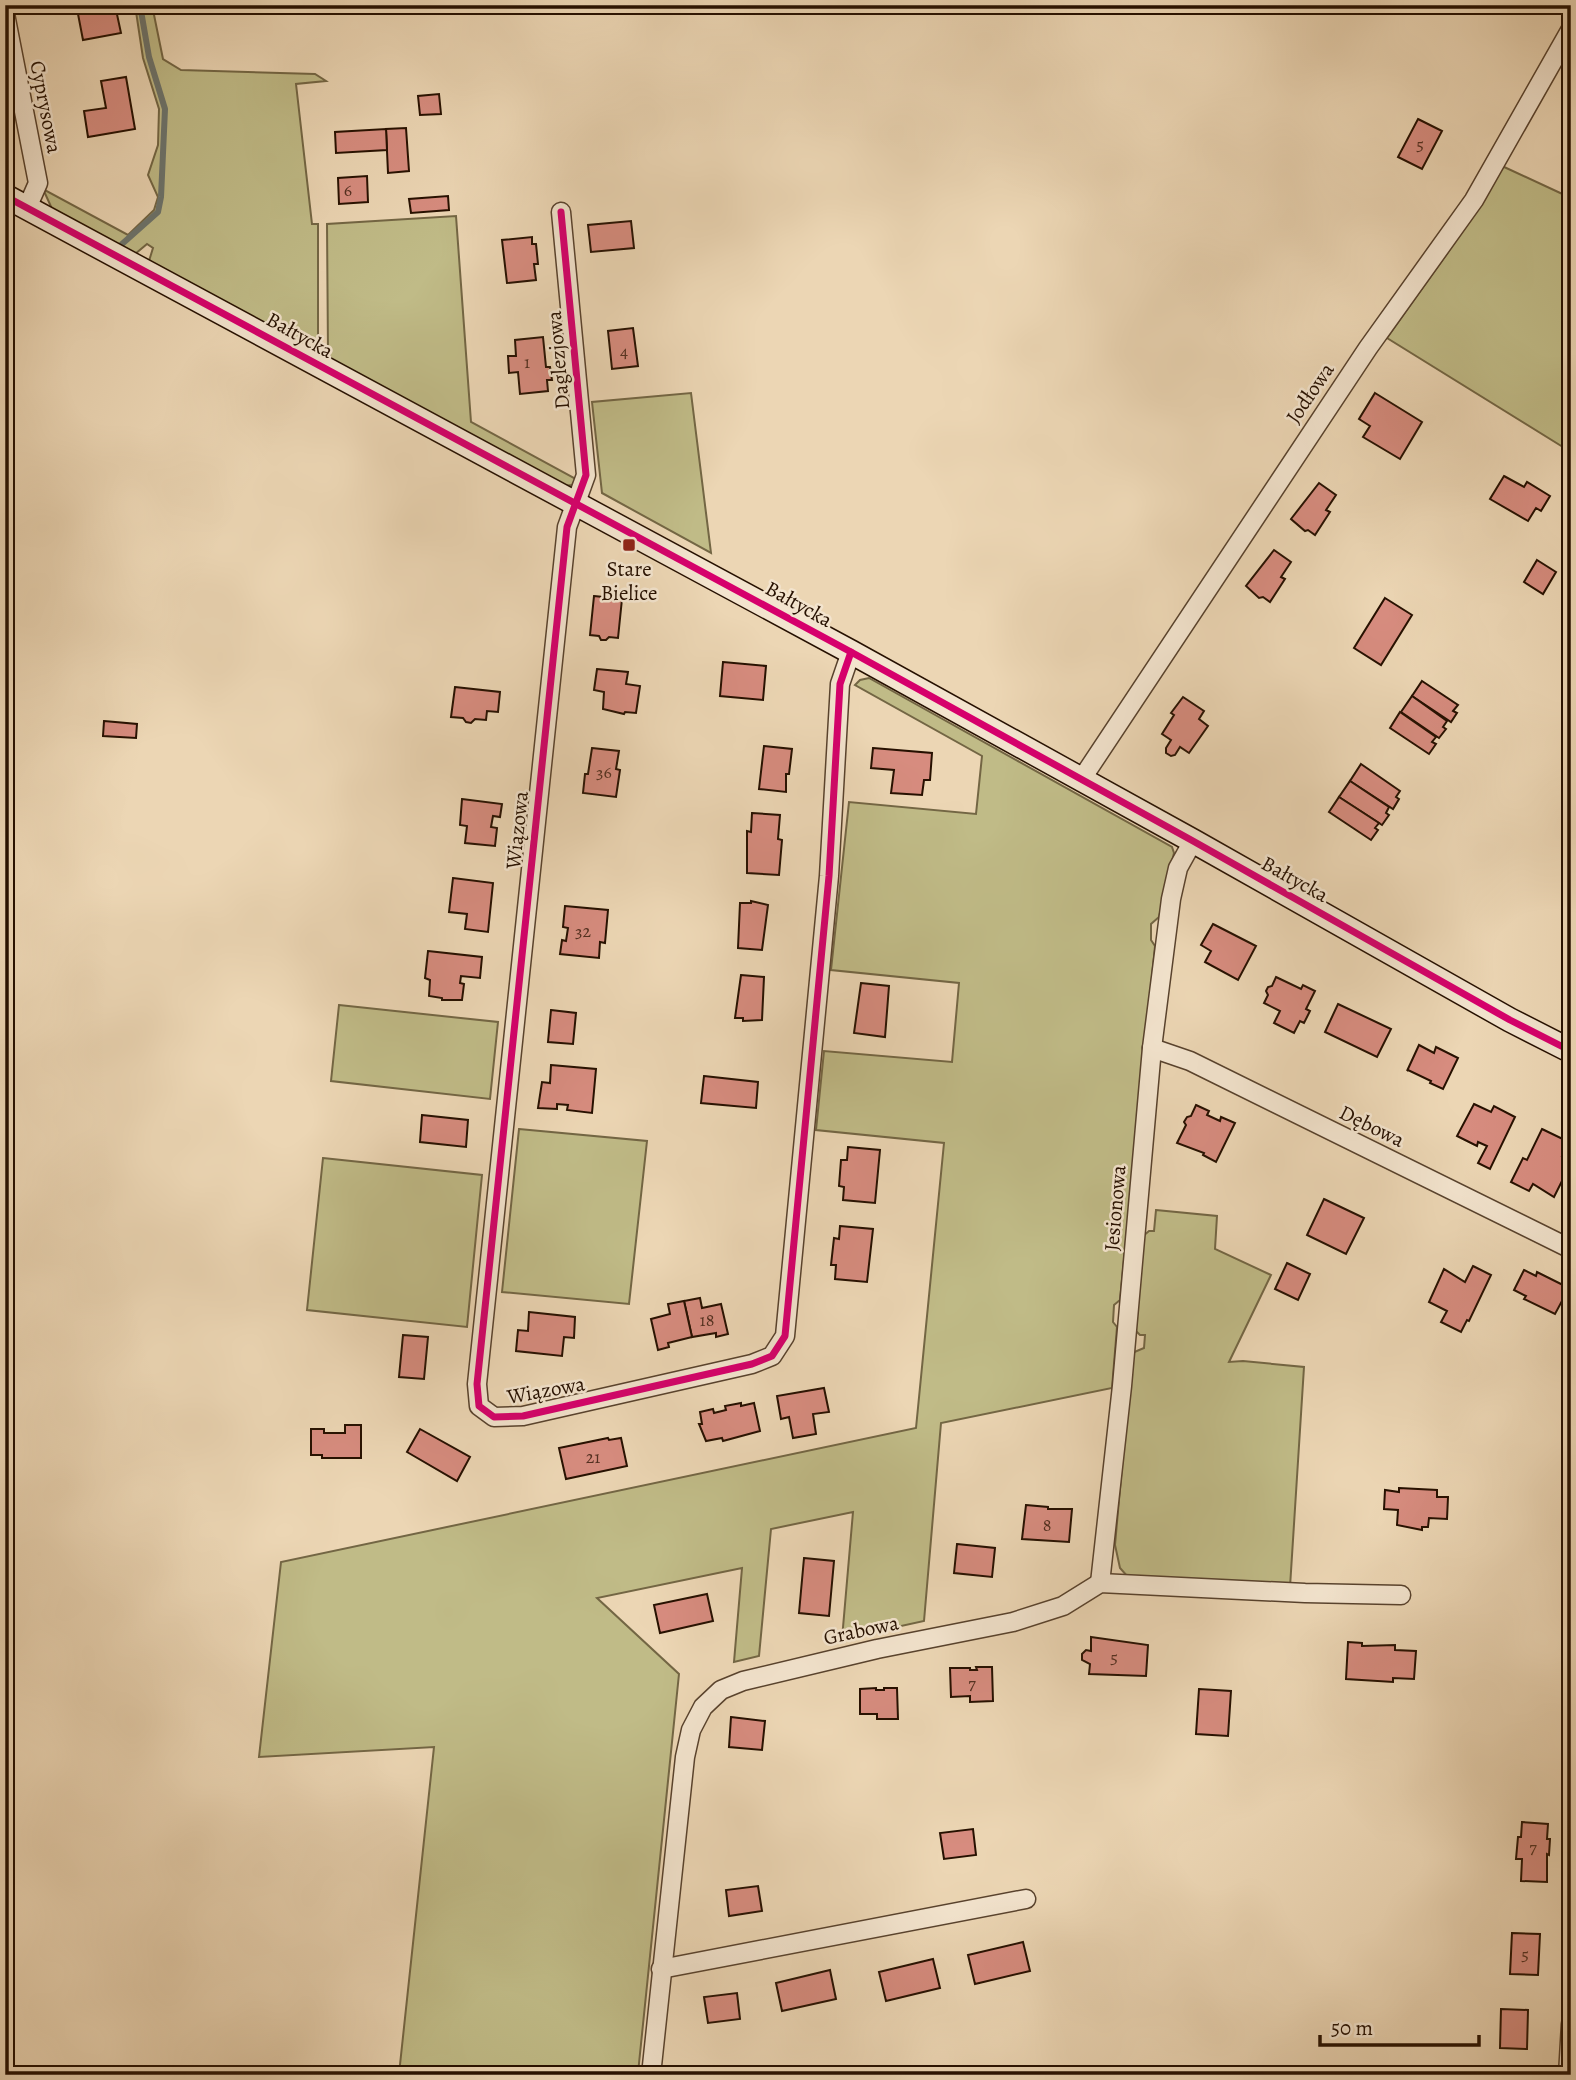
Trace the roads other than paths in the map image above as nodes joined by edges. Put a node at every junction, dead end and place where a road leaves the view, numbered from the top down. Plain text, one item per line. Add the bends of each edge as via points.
1 (5, 14) edge
2 (1571, 29) edge
3 (5, 196) edge
4 (27, 208) junction
5 (561, 212) dead end
6 (576, 502) junction
7 (851, 652) junction
8 (1081, 780) junction
9 (1193, 841) junction
10 (1152, 1048) junction
11 (1571, 1051) edge
12 (1571, 1249) edge
13 (1100, 1583) junction
14 (1401, 1595) dead end
15 (1026, 1899) dead end
16 (661, 1969) junction
17 (1571, 2024) edge
18 (651, 2075) edge
19 (1567, 2075) edge

1 - 4 street, Cyprysowa via 38,183
2 - 8 street, Jodłowa via 1474,200 1360,359
3 - 4 street, Bałtycka
4 - 6 street, Bałtycka
5 - 6 street, Daglezjowa via 586,475
6 - 7 street, Bałtycka
6 - 7 street, Wiązowa via 567,527 477,1384 480,1406 494,1417 523,1416 752,1364 772,1356 785,1336 830,876 840,684
7 - 8 street, Bałtycka
8 - 9 street, Bałtycka
9 - 10 street, Jesionowa via 1178,869 1171,899
9 - 11 street, Bałtycka
10 - 12 street, Dębowa via 1190,1061
10 - 13 street, Jesionowa
13 - 14 street
13 - 16 street, Grabowa via 1063,1606 1013,1622 877,1649 721,1690 703,1707 691,1730
15 - 16 street
16 - 18 street, Grabowa
17 - 19 street

